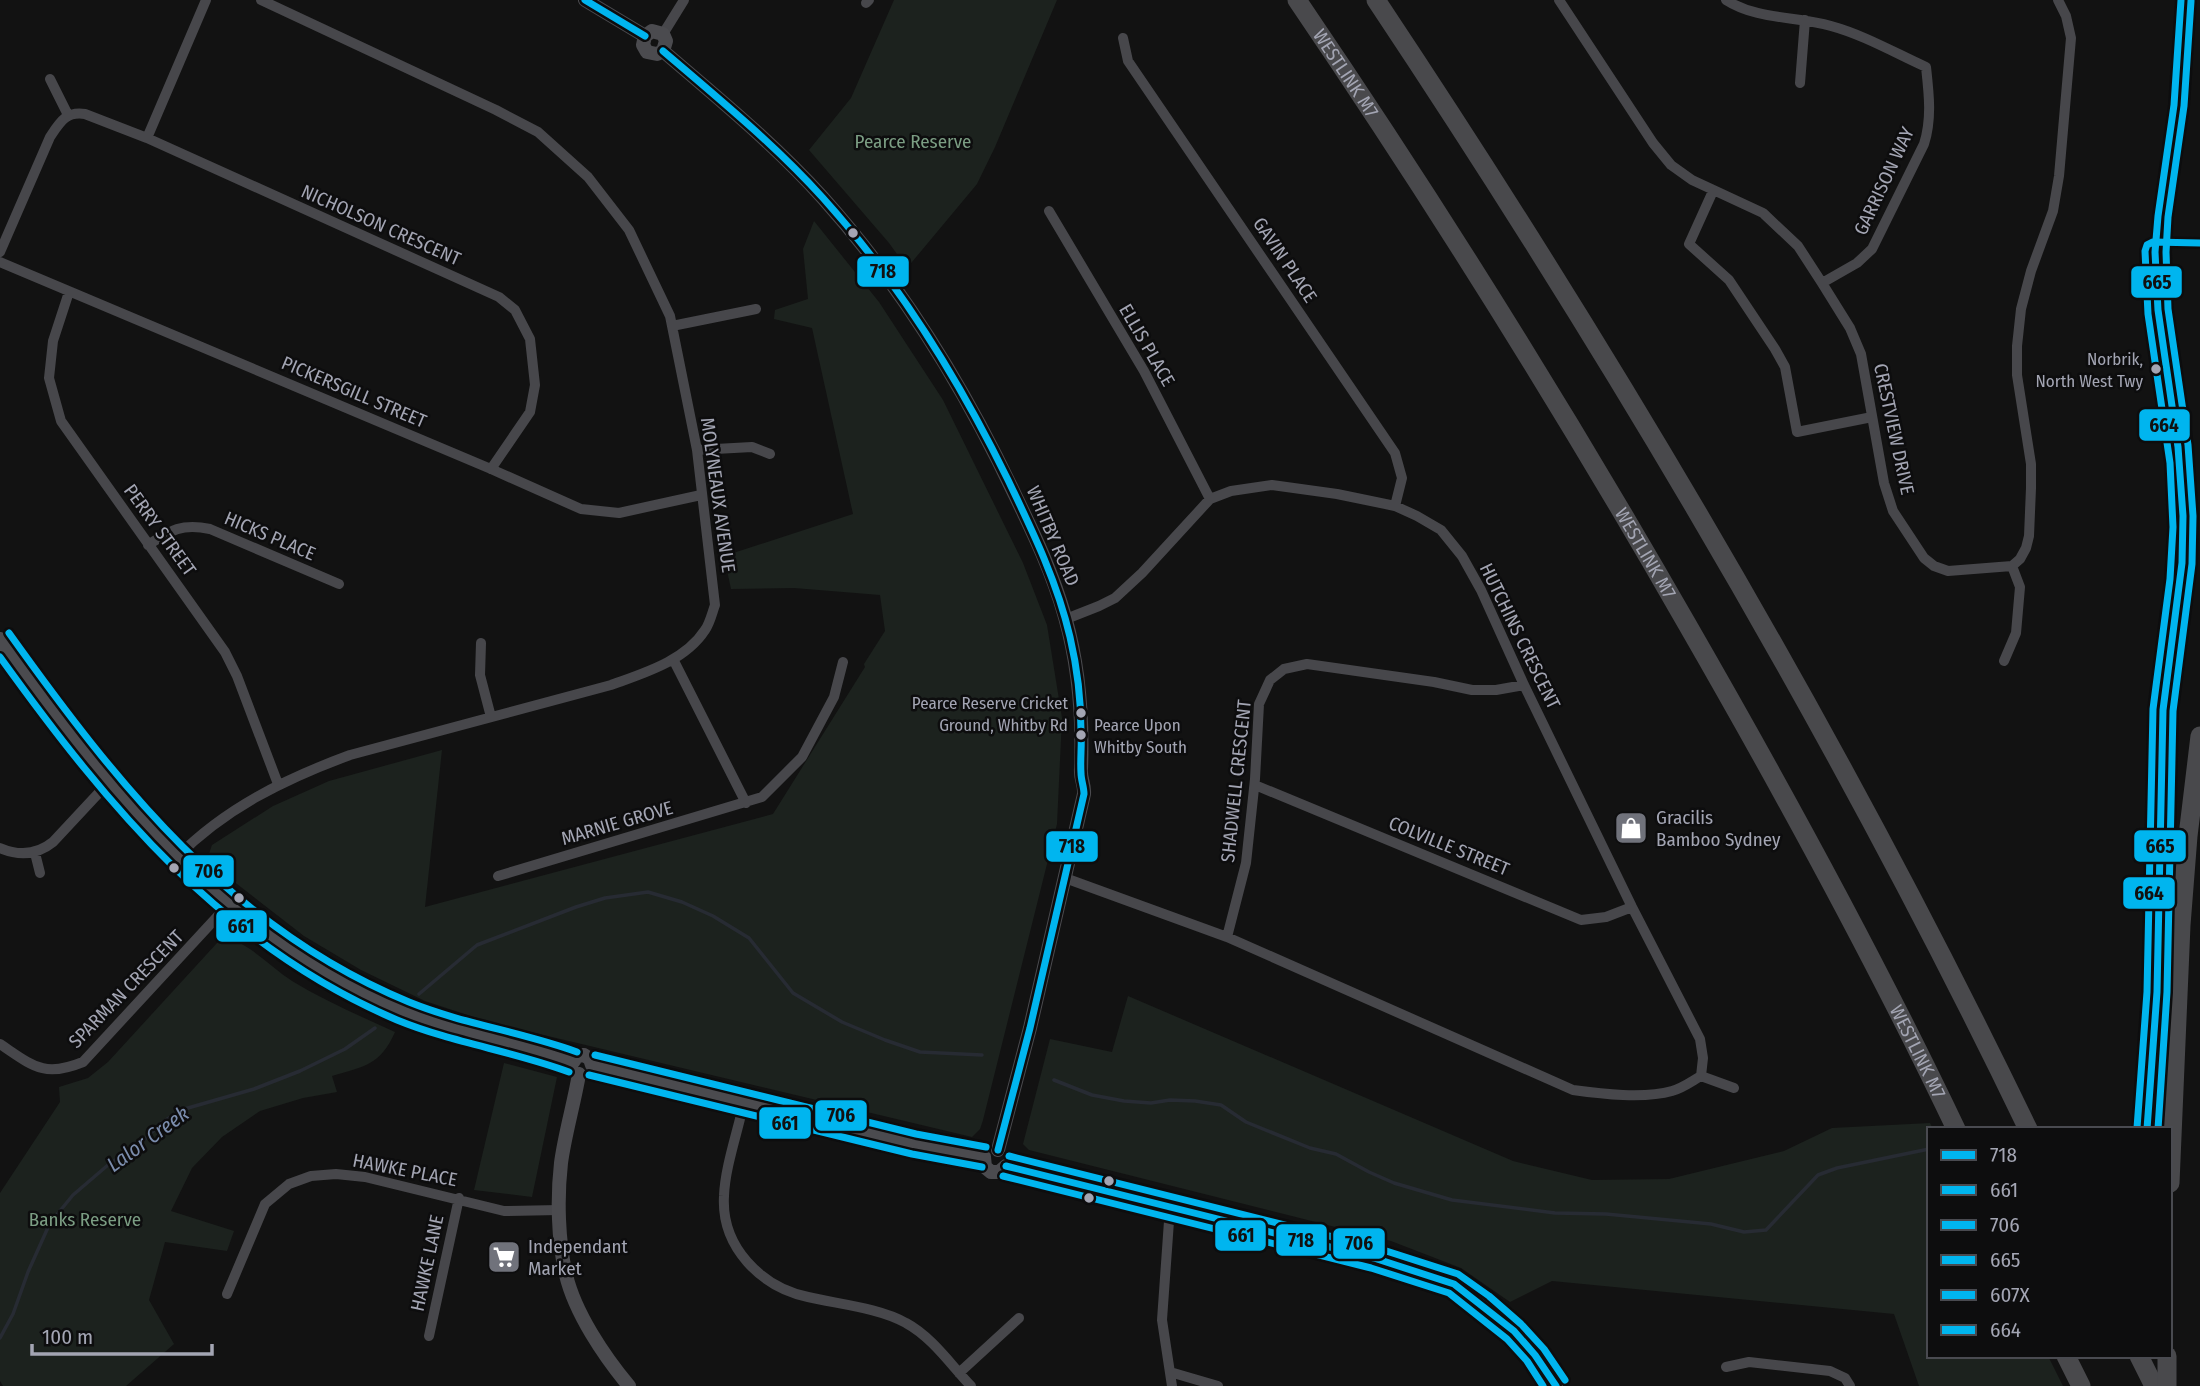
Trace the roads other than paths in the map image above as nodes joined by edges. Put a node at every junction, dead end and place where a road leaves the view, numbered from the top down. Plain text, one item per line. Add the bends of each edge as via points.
1 (206, 0) edge
2 (261, 0) edge
3 (584, 0) edge
4 (684, 0) edge
5 (1297, 0) edge
6 (1377, 0) edge
7 (1559, 0) edge
8 (1726, 0) edge
9 (2059, 0) edge
10 (1805, 20) junction
11 (663, 34) junction
12 (645, 36) junction
13 (1123, 38) dead end
14 (663, 51) junction
15 (50, 79) dead end
16 (1800, 83) dead end
17 (68, 115) junction
18 (147, 138) junction
19 (1713, 191) junction
20 (1049, 211) dead end
21 (0, 252) edge
22 (0, 262) edge
23 (1822, 283) junction
24 (69, 292) junction
25 (757, 309) dead end
26 (672, 326) junction
27 (1872, 417) junction
28 (697, 450) junction
29 (770, 454) dead end
30 (491, 469) junction
31 (701, 495) junction
32 (1210, 499) junction
33 (1395, 506) junction
34 (148, 545) junction
35 (2012, 566) junction
36 (339, 584) dead end
37 (1066, 619) junction
38 (0, 639) edge
39 (481, 643) dead end
40 (673, 659) junction
41 (2004, 661) dead end
42 (843, 662) dead end
43 (1524, 685) junction
44 (491, 717) junction
45 (2200, 736) edge
46 (108, 783) junction
47 (278, 784) junction
48 (1255, 785) junction
49 (746, 803) junction
50 (0, 848) edge
51 (35, 853) junction
52 (176, 858) junction
53 (40, 873) dead end
54 (498, 877) dead end
55 (1065, 878) junction
56 (229, 905) junction
57 (1632, 907) junction
58 (1227, 937) junction
59 (0, 1044) edge
60 (576, 1068) junction
61 (1701, 1076) junction
62 (1734, 1088) dead end
63 (744, 1102) junction
64 (1955, 1127) edge
65 (2027, 1127) edge
66 (2172, 1140) edge
67 (998, 1150) junction
68 (984, 1157) junction
69 (1006, 1166) junction
70 (459, 1198) junction
71 (1170, 1207) junction
72 (559, 1210) junction
73 (227, 1294) dead end
74 (1019, 1318) dead end
75 (429, 1336) dead end
76 (2067, 1358) edge
77 (2140, 1358) edge
78 (2167, 1358) edge
79 (1726, 1367) dead end
80 (1170, 1372) junction
81 (959, 1373) junction
82 (629, 1386) edge
83 (971, 1386) edge
84 (1172, 1386) edge
85 (1218, 1386) edge
86 (1556, 1386) edge
87 (1850, 1386) edge
88 (2081, 1386) edge
89 (2154, 1386) edge
90 (2167, 1386) edge

1 - 18 street
2 - 26 street, MOLYNEAUX AVENUE via 538,132 588,177 629,230
3 - 12 street
4 - 11 street
5 - 64 highway, WESTLINK M7 via 1382,125 1602,477 1778,787
6 - 65 highway via 1462,129 1709,530 1882,839
7 - 19 street, CRESTVIEW DRIVE via 1653,144 1671,165
8 - 10 street via 1749,11
9 - 35 street via 2071,38 2053,211 2021,309 2017,375 2031,488 2029,536 2020,559
10 - 16 street
10 - 23 street, GARRISON WAY via 1863,38 1926,68 1930,115 1924,144 1872,249
11 - 12 street via 652,31
11 - 14 street
12 - 14 street via 647,52
13 - 33 street, GAVIN PLACE via 1128,61 1395,453 1402,478
14 - 37 street, WHITBY ROAD via 784,157 891,282 941,355 982,428 1046,562
15 - 17 street
17 - 18 street, NICHOLSON CRESCENT via 85,114
17 - 21 street via 50,137
18 - 30 street, NICHOLSON CRESCENT via 499,297 515,310 530,339 536,385 530,411
19 - 23 street, CRESTVIEW DRIVE via 1763,213 1781,228
19 - 27 street via 1689,244 1729,280 1775,349 1785,367 1797,432
20 - 32 street, ELLIS PLACE via 1143,371
22 - 24 street, PICKERSGILL STREET
23 - 27 street, CRESTVIEW DRIVE via 1861,354
24 - 30 street, PICKERSGILL STREET
24 - 34 street, PERRY STREET via 53,341 49,378 61,421
25 - 26 street
26 - 28 street, MOLYNEAUX AVENUE
27 - 35 street, CRESTVIEW DRIVE via 1894,511 1924,558 1948,571
28 - 29 street via 752,447
28 - 31 street, MOLYNEAUX AVENUE
30 - 31 street, PICKERSGILL STREET via 581,509 619,513
31 - 40 street, MOLYNEAUX AVENUE via 715,605 706,629
32 - 33 street, HUTCHINS CRESCENT via 1272,485
32 - 37 street via 1129,586 1099,606
33 - 43 street, HUTCHINS CRESCENT via 1441,530 1462,556
34 - 36 street, HICKS PLACE via 172,530 196,526
34 - 47 street, PERRY STREET via 225,652
35 - 41 street via 2019,599 2016,633
37 - 55 street, WHITBY ROAD via 1080,699 1084,786
38 - 46 street
39 - 44 street via 480,675
40 - 44 street, MOLYNEAUX AVENUE via 611,685
40 - 49 street
42 - 49 street, MARNIE GROVE via 834,697 802,757 762,797
43 - 48 street, SHADWELL CRESCENT via 1472,690 1307,664 1284,669 1270,680 1259,704
43 - 57 street, HUTCHINS CRESCENT
44 - 47 street, MOLYNEAUX AVENUE via 350,755
45 - 66 highway via 2188,836
46 - 51 street via 53,842
46 - 52 street
47 - 52 street, MOLYNEAUX AVENUE via 209,827
48 - 57 street, COLVILLE STREET via 1581,920
48 - 58 street, SHADWELL CRESCENT via 1247,863
49 - 54 street, MARNIE GROVE
50 - 51 street
51 - 53 street
52 - 56 street
55 - 58 street
55 - 67 street, WHITBY ROAD
56 - 59 street, SPARMAN CRESCENT via 83,1062 49,1071
56 - 60 street via 309,964 387,1004 441,1025 559,1056
57 - 61 street, HUTCHINS CRESCENT via 1700,1039
58 - 61 street via 1573,1090 1617,1096 1671,1092
60 - 63 street via 586,1073 592,1065
60 - 72 street
61 - 62 street
63 - 68 street
63 - 81 street via 724,1195 729,1233 745,1260 763,1279 795,1294 892,1316 908,1324
67 - 68 street
67 - 69 street via 1004,1154
68 - 69 street via 991,1172
69 - 71 street
70 - 72 street, HAWKE PLACE via 504,1211
70 - 73 street, HAWKE PLACE via 336,1174 289,1184 265,1204
70 - 75 street, HAWKE LANE
71 - 80 street via 1162,1320
71 - 86 street via 1374,1258 1454,1284 1514,1331
72 - 82 street via 566,1276 602,1351
74 - 81 street
76 - 88 highway
77 - 89 highway
78 - 90 highway
79 - 87 street via 1749,1362 1830,1371
80 - 84 street
80 - 85 street
81 - 83 street

